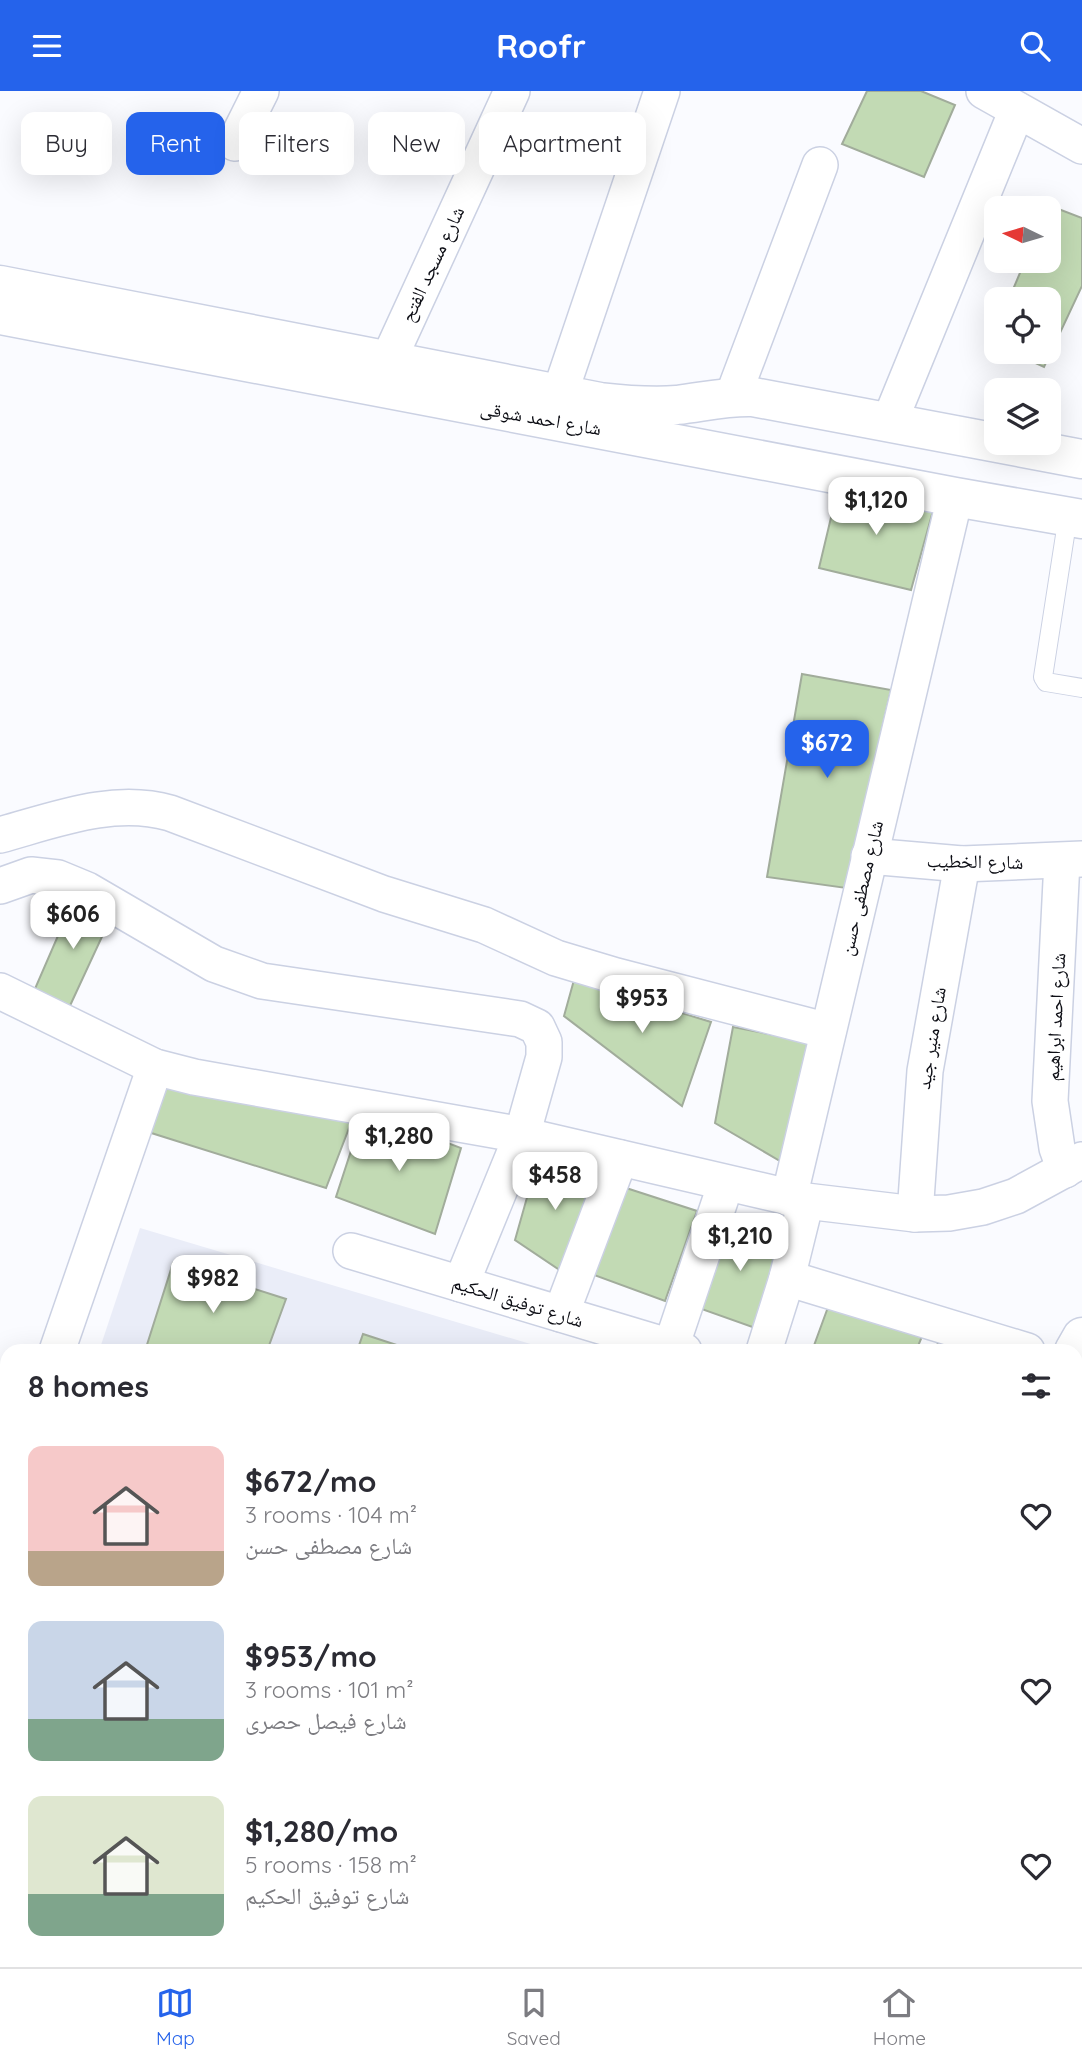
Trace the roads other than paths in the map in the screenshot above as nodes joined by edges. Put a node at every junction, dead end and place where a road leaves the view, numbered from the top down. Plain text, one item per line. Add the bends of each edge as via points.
1 (261, 91) edge
2 (512, 91) edge
3 (662, 91) edge
4 (984, 91) edge
5 (1017, 110) junction
6 (235, 143) dead end
7 (1082, 146) edge
8 (820, 165) dead end
9 (0, 285) edge
10 (0, 315) edge
11 (388, 361) junction
12 (560, 393) junction
13 (733, 396) junction
14 (773, 400) junction
15 (889, 423) junction
16 (762, 459) junction
17 (1082, 459) edge
18 (955, 497) junction
19 (1075, 518) edge
20 (1082, 688) edge
21 (0, 835) edge
22 (869, 856) junction
23 (1072, 860) edge
24 (962, 864) junction
25 (0, 885) edge
26 (0, 991) edge
27 (828, 1031) junction
28 (155, 1067) junction
29 (522, 1135) junction
30 (620, 1159) junction
31 (1074, 1165) edge
32 (726, 1183) junction
33 (798, 1200) junction
34 (915, 1214) junction
35 (351, 1251) dead end
36 (787, 1278) junction
37 (461, 1284) junction
38 (561, 1314) junction
39 (59, 1344) edge
40 (660, 1344) edge
41 (678, 1344) edge
42 (766, 1344) edge
43 (1004, 1344) edge

1 - 6 street
2 - 11 street, شارع مسجد الفتح
3 - 12 street
4 - 5 street
5 - 7 street
5 - 15 street
8 - 13 street
9 - 11 main road, شارع احمد شوقى
10 - 16 main road, شارع احمد شوقى
11 - 12 main road, شارع احمد شوقى
12 - 13 main road, شارع احمد شوقى via 651,406
13 - 14 main road, شارع احمد شوقى
14 - 15 main road, شارع احمد شوقى
14 - 16 main road via 757,428
15 - 17 main road, شارع احمد شوقى
16 - 18 main road, شارع احمد شوقى
18 - 19 main road, شارع احمد شوقى
18 - 22 street, شارع مصطفى حسن
19 - 20 lane via 1043,677 1046,682
21 - 27 street via 116,807 147,807 384,894 484,925 555,958
22 - 24 street, شارع الخطيب
22 - 27 street, شارع مصطفى حسن
23 - 24 street, شارع الخطيب
23 - 31 street, شارع احمد ابراهيم via 1050,1101 1057,1148
24 - 34 street, شارع منير جيد via 926,1059
25 - 29 street via 31,874 58,878 214,964 262,981 520,1019 537,1027 544,1057
26 - 28 street
27 - 33 street, شارع مصطفى حسن
28 - 29 street
28 - 39 street
29 - 30 street
29 - 37 street
30 - 32 street
30 - 38 street
31 - 34 street via 1016,1196 984,1207
32 - 33 street
32 - 41 street
33 - 34 street
33 - 36 street, شارع مصطفى حسن
35 - 37 street, شارع توفيق الحكيم
36 - 42 street, شارع مصطفى حسن
36 - 43 street
37 - 38 street, شارع توفيق الحكيم
38 - 40 street, شارع توفيق الحكيم

